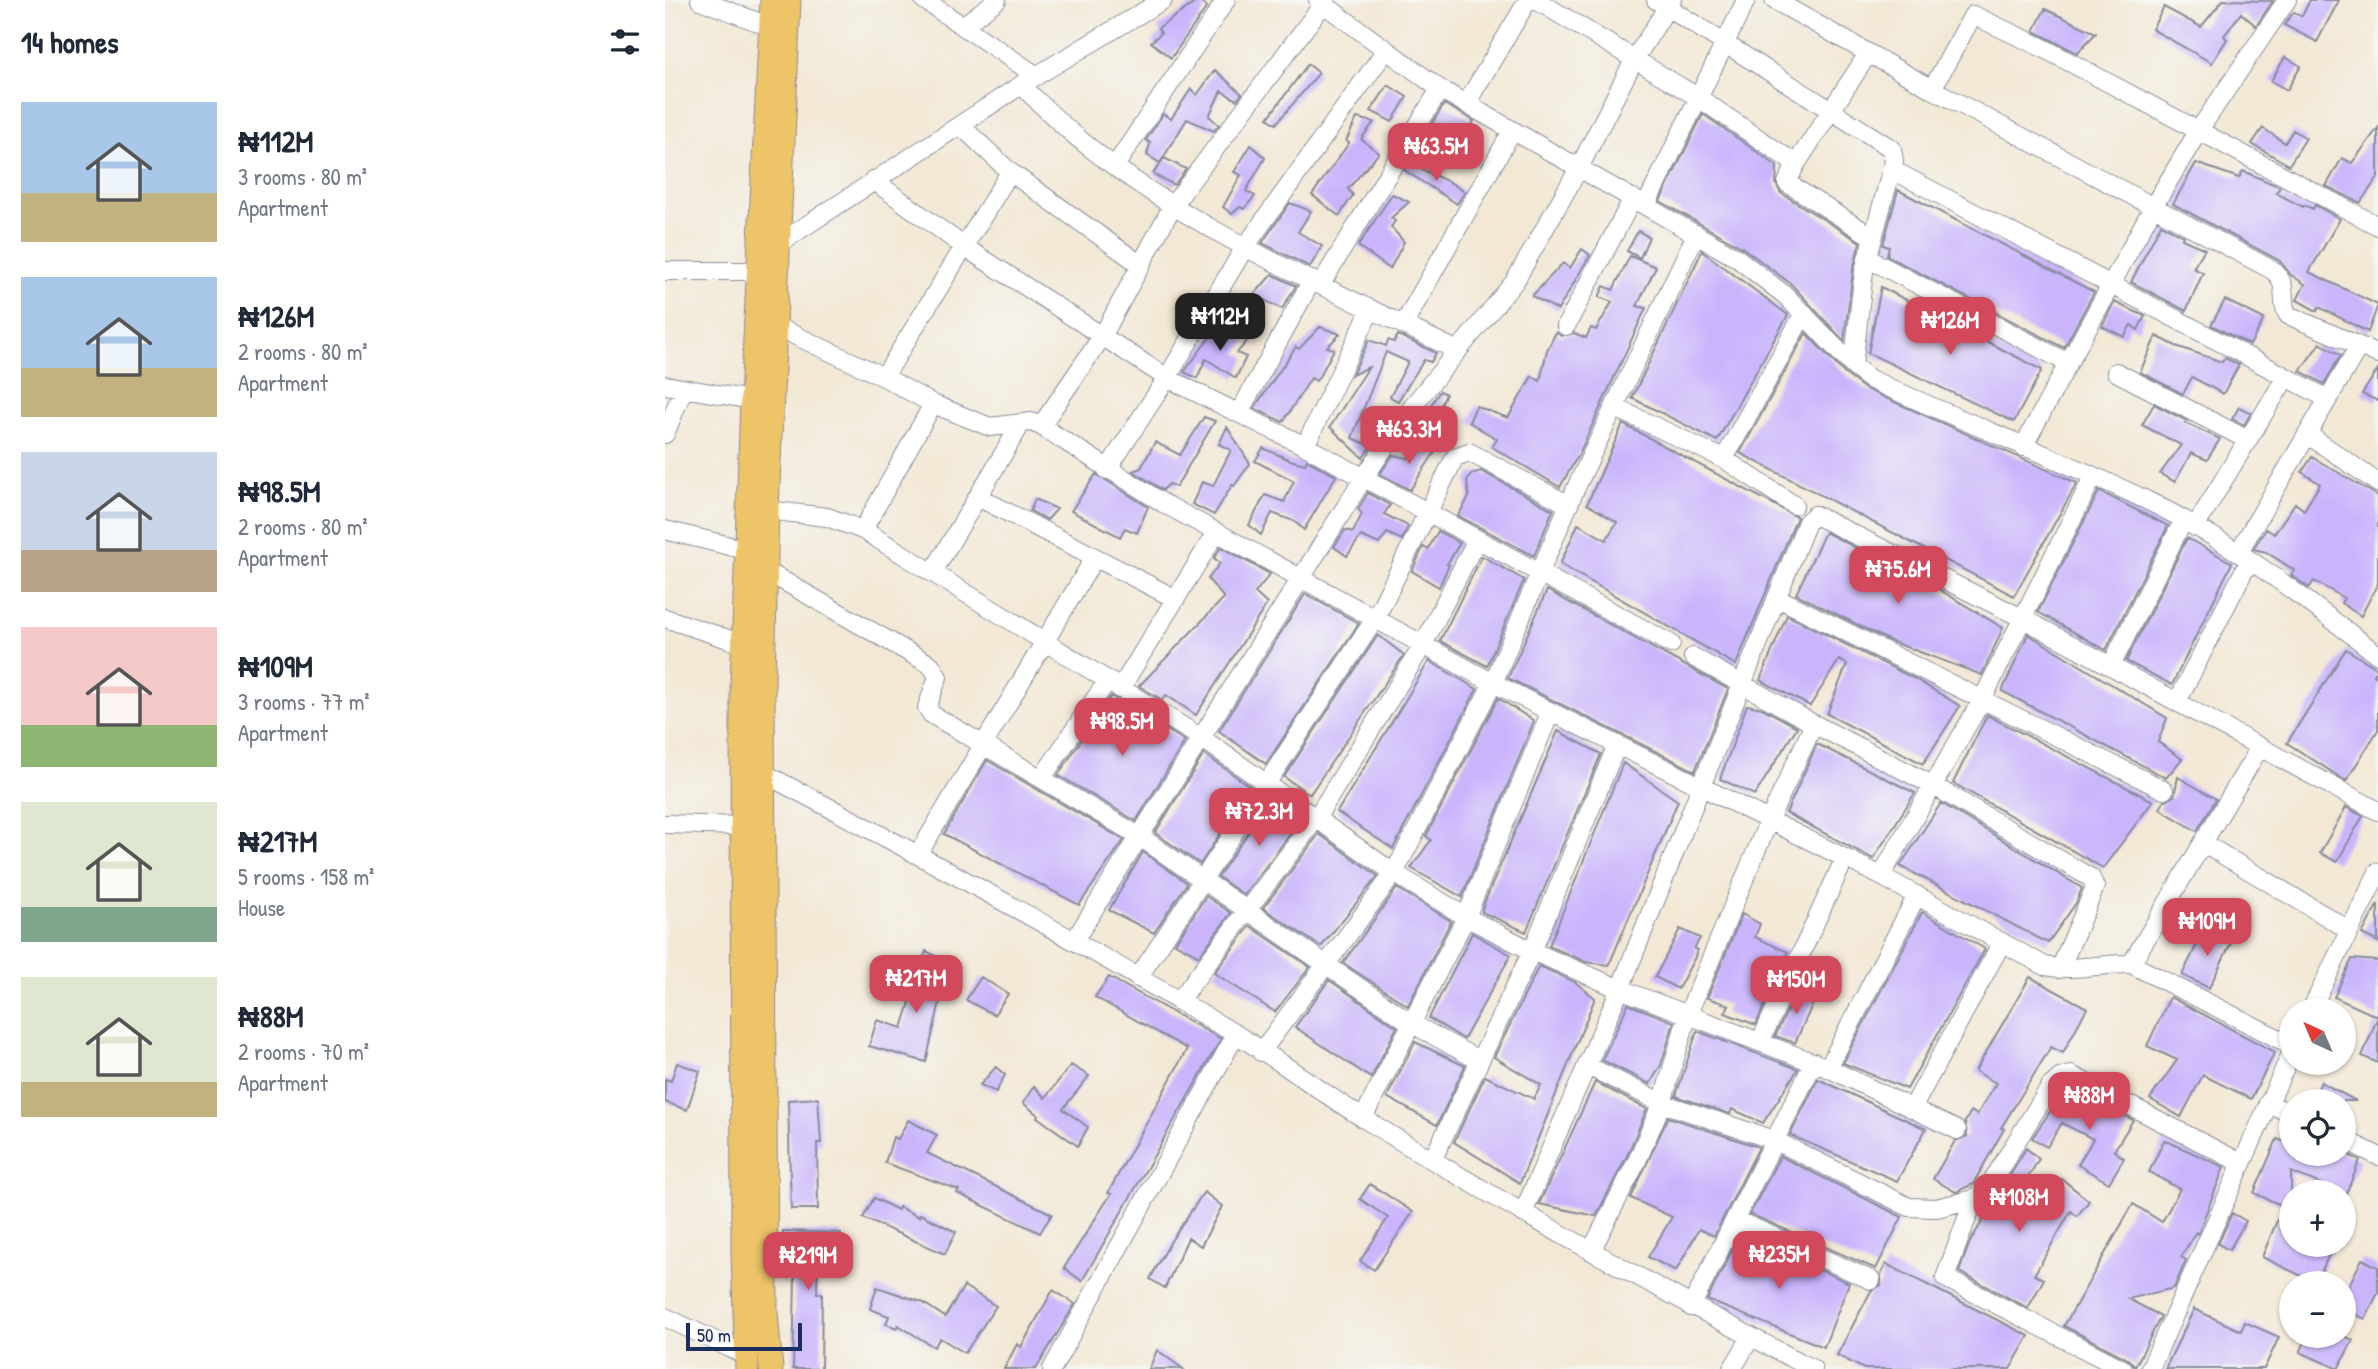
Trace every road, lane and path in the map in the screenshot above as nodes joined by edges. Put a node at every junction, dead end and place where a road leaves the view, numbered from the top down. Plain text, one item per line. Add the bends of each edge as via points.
1 (700, 0) edge
2 (772, 0) edge
3 (789, 0) edge
4 (924, 0) edge
5 (997, 0) edge
6 (1163, 0) edge
7 (1226, 0) edge
8 (1528, 0) edge
9 (1536, 0) edge
10 (1746, 0) edge
11 (1774, 0) edge
12 (2287, 0) edge
13 (1321, 2) edge
14 (1665, 3) edge
15 (964, 25) junction
16 (771, 27) junction
17 (1725, 44) junction
18 (1386, 50) junction
19 (1868, 54) junction
20 (1634, 60) junction
21 (1029, 81) junction
22 (1440, 89) junction
23 (1932, 89) junction
24 (1699, 98) junction
25 (1466, 104) junction
26 (1832, 111) junction
27 (960, 125) junction
28 (2199, 130) junction
29 (1512, 131) junction
30 (1796, 164) junction
31 (1115, 166) junction
32 (1579, 168) junction
33 (1891, 169) junction
34 (1010, 172) junction
35 (873, 180) junction
36 (1640, 201) junction
37 (1173, 205) junction
38 (2153, 207) junction
39 (2378, 226) edge
40 (1696, 234) junction
41 (1871, 236) junction
42 (778, 244) junction
43 (963, 246) junction
44 (1245, 247) junction
45 (1867, 258) junction
46 (1141, 265) junction
47 (665, 271) edge
48 (760, 271) junction
49 (1317, 282) junction
50 (2111, 286) junction
51 (1371, 309) junction
52 (1804, 313) junction
53 (1404, 324) junction
54 (775, 326) junction
55 (1566, 326) dead end
56 (1103, 335) junction
57 (2359, 346) junction
58 (1458, 351) junction
59 (2378, 354) edge
60 (2068, 363) junction
61 (1853, 366) junction
62 (2116, 372) dead end
63 (884, 377) junction
64 (2286, 377) junction
65 (1167, 378) junction
66 (665, 385) edge
67 (683, 390) junction
68 (2328, 399) junction
69 (752, 400) junction
70 (933, 404) junction
71 (1616, 408) junction
72 (1239, 413) junction
73 (1021, 424) junction
74 (1041, 426) junction
75 (665, 434) edge
76 (2307, 434) junction
77 (2248, 440) junction
78 (1305, 446) junction
79 (2023, 447) junction
80 (1724, 459) junction
81 (1107, 470) junction
82 (2093, 477) junction
83 (1363, 479) junction
84 (2378, 483) edge
85 (978, 496) junction
86 (1569, 505) junction
87 (1794, 505) dead end
88 (757, 509) junction
89 (1428, 512) junction
90 (2189, 524) junction
91 (665, 530) edge
92 (863, 530) junction
93 (1216, 533) junction
94 (1477, 539) junction
95 (745, 550) junction
96 (1095, 557) junction
97 (2244, 557) junction
98 (766, 571) junction
99 (933, 572) junction
100 (1541, 573) junction
101 (1301, 579) junction
102 (1778, 598) junction
103 (1176, 599) junction
104 (665, 618) edge
105 (2022, 618) junction
106 (1375, 619) junction
107 (1044, 641) junction
108 (743, 644) junction
109 (1671, 644) dead end
110 (1423, 645) junction
111 (2378, 655) edge
112 (1693, 657) dead end
113 (2111, 666) junction
114 (1493, 683) junction
115 (753, 684) junction
116 (1742, 684) junction
117 (1114, 685) junction
118 (1983, 698) junction
119 (2176, 702) junction
120 (1551, 713) junction
121 (1814, 724) junction
122 (1200, 737) junction
123 (982, 744) junction
124 (1616, 747) junction
125 (2260, 747) junction
126 (765, 774) junction
127 (1042, 779) junction
128 (1268, 783) junction
129 (1934, 786) junction
130 (1700, 788) junction
131 (2164, 790) dead end
132 (2378, 811) edge
133 (1317, 817) junction
134 (1769, 820) junction
135 (665, 824) edge
136 (741, 826) junction
137 (1139, 836) junction
138 (2203, 844) junction
139 (919, 853) junction
140 (1845, 858) junction
141 (2378, 872) edge
142 (1394, 873) junction
143 (1881, 876) junction
144 (1204, 881) junction
145 (1917, 895) junction
146 (1248, 911) junction
147 (1467, 917) junction
148 (2349, 930) junction
149 (1074, 941) junction
150 (2002, 942) junction
151 (1532, 951) junction
152 (2131, 964) junction
153 (1326, 965) junction
154 (2060, 969) junction
155 (1138, 978) junction
156 (1620, 989) junction
157 (2317, 998) edge
158 (1179, 1001) junction
159 (1688, 1014) junction
160 (1411, 1023) junction
161 (1236, 1034) junction
162 (2279, 1039) edge
163 (1761, 1040) junction
164 (1261, 1052) junction
165 (1480, 1061) junction
166 (1821, 1065) junction
167 (1588, 1066) junction
168 (2282, 1075) edge
169 (1662, 1102) junction
170 (2269, 1104) junction
171 (1913, 1107) junction
172 (2279, 1109) edge
173 (1363, 1118) junction
174 (1957, 1130) dead end
175 (1774, 1140) junction
176 (2356, 1143) edge
177 (2376, 1150) edge
178 (1433, 1159) junction
179 (2241, 1163) junction
180 (1974, 1199) junction
181 (1523, 1213) junction
182 (1736, 1220) junction
183 (1591, 1251) junction
184 (1871, 1280) dead end
185 (1691, 1307) junction
186 (665, 1317) edge
187 (1751, 1337) junction
188 (747, 1362) edge
189 (771, 1369) edge
190 (1052, 1369) edge
191 (1732, 1369) edge
192 (1813, 1369) edge
193 (2123, 1369) edge
194 (2150, 1369) edge

1 - 16 street
2 - 16 main road
3 - 42 main road
4 - 15 street
5 - 15 street
6 - 21 street
7 - 31 street
8 - 25 street
9 - 20 street
10 - 17 street
11 - 19 street
12 - 28 street
13 - 18 street
13 - 37 street
14 - 17 street
14 - 20 street
15 - 21 street
16 - 48 main road
17 - 24 street
17 - 26 street
18 - 22 street
18 - 44 street
19 - 23 street
19 - 26 street
20 - 24 street
20 - 32 street
21 - 27 street
21 - 31 street via 1084,143
22 - 25 street
22 - 49 street
23 - 28 street via 1973,15
23 - 38 street
24 - 30 street
24 - 36 street
25 - 29 street
26 - 30 street
26 - 33 street via 1892,149
27 - 34 street
27 - 35 street
28 - 38 street
28 - 39 street
29 - 32 street
29 - 53 street
30 - 41 street via 1789,185
31 - 37 street
32 - 36 street
32 - 58 street via 1515,281
33 - 41 street
33 - 50 street
34 - 43 street
34 - 46 street
35 - 42 street
35 - 43 street
36 - 40 street
36 - 55 street
37 - 44 street
37 - 46 street
38 - 50 street
38 - 57 street via 2274,271 2282,279 2288,315
40 - 52 street via 1737,258
40 - 71 street
41 - 45 street
42 - 54 main road
43 - 56 street
43 - 63 street
44 - 49 street
44 - 65 street
45 - 60 street
45 - 61 street
46 - 56 street
47 - 48 street
48 - 69 main road
49 - 51 street
49 - 72 street
50 - 60 street
50 - 64 street
51 - 53 street
51 - 78 street
52 - 61 street
52 - 80 street
53 - 58 street
54 - 63 street
54 - 88 main road
56 - 65 street
56 - 74 street
57 - 59 street
57 - 68 street
58 - 83 street via 1415,403
60 - 79 street
61 - 79 street via 1870,379
62 - 77 street
63 - 70 street
64 - 68 street
64 - 77 street
65 - 72 street
65 - 81 street
66 - 67 street
67 - 69 street
67 - 75 street
68 - 76 street
69 - 88 main road
70 - 73 street via 990,427
70 - 92 street
71 - 80 street
71 - 86 street
72 - 78 street
73 - 74 street
73 - 85 street
74 - 81 street
76 - 84 street
76 - 97 street
77 - 90 street
78 - 83 street
79 - 82 street
80 - 87 street
81 - 93 street
82 - 90 street
82 - 105 street
83 - 89 street
83 - 101 street
85 - 96 street
85 - 99 street
86 - 89 street via 1469,452 1455,457
86 - 100 street
88 - 92 street via 827,517
88 - 95 main road
88 - 98 main road
89 - 94 street
89 - 106 street
90 - 97 street
90 - 113 street
91 - 95 street
92 - 99 street
93 - 101 street
93 - 103 street
94 - 100 street
94 - 110 street
95 - 108 main road
96 - 103 street
96 - 107 street
97 - 111 street
97 - 119 street
98 - 115 main road
98 - 123 street via 931,665 938,677 927,712
99 - 107 street
100 - 109 street
100 - 114 street
101 - 106 street
101 - 122 street
102 - 105 street via 1807,522 1815,515
102 - 116 street
102 - 118 street
103 - 117 street
104 - 108 street
105 - 113 street
105 - 118 street
106 - 110 street
106 - 128 street
107 - 117 street
107 - 123 street
108 - 115 main road
110 - 114 street
110 - 133 street
112 - 116 street
113 - 119 street
114 - 120 street
114 - 142 street
115 - 126 main road
115 - 136 main road
116 - 121 street
116 - 130 street
117 - 122 street
117 - 127 street
118 - 129 street
118 - 131 street
119 - 125 street
120 - 124 street
120 - 147 street
121 - 129 street
121 - 134 street
122 - 128 street
122 - 137 street
123 - 127 street
123 - 139 street
124 - 130 street
124 - 151 street
125 - 132 street
125 - 138 street
126 - 139 street
126 - 189 main road via 766,1313
127 - 137 street
128 - 133 street
128 - 144 street
129 - 143 street
129 - 154 street via 2094,882
130 - 134 street
130 - 156 street
133 - 142 street
133 - 146 street
134 - 140 street
134 - 159 street
135 - 136 street
136 - 188 main road
137 - 144 street
137 - 149 street
138 - 148 street
138 - 152 street
139 - 149 street
140 - 143 street
140 - 163 street
141 - 148 street
142 - 147 street
142 - 153 street
143 - 145 street
144 - 146 street
144 - 155 street
145 - 150 street
145 - 166 street
146 - 153 street
146 - 158 street
147 - 151 street
147 - 160 street
148 - 157 street
149 - 155 street
150 - 154 street via 2045,966
150 - 171 street
151 - 156 street
151 - 165 street
152 - 154 street
152 - 162 street
153 - 160 street
153 - 164 street
155 - 158 street
156 - 159 street
156 - 167 street
158 - 161 street
159 - 163 street
159 - 169 street
160 - 165 street
160 - 173 street
161 - 164 street
161 - 190 street
163 - 166 street
164 - 173 street
165 - 178 street
166 - 171 street
166 - 175 street
167 - 169 street
167 - 181 street
168 - 170 street
169 - 175 street
169 - 183 street
170 - 172 street
170 - 179 street
171 - 174 street
173 - 178 street
175 - 180 street via 1909,1207 1936,1208
175 - 182 street
176 - 177 street
178 - 181 street
179 - 180 street via 2071,1075 2050,1087 1992,1181
179 - 194 street
180 - 193 street via 1945,1278
181 - 183 street
182 - 184 street
182 - 185 street
183 - 185 street
185 - 187 street
186 - 188 street
187 - 191 street
187 - 192 street

